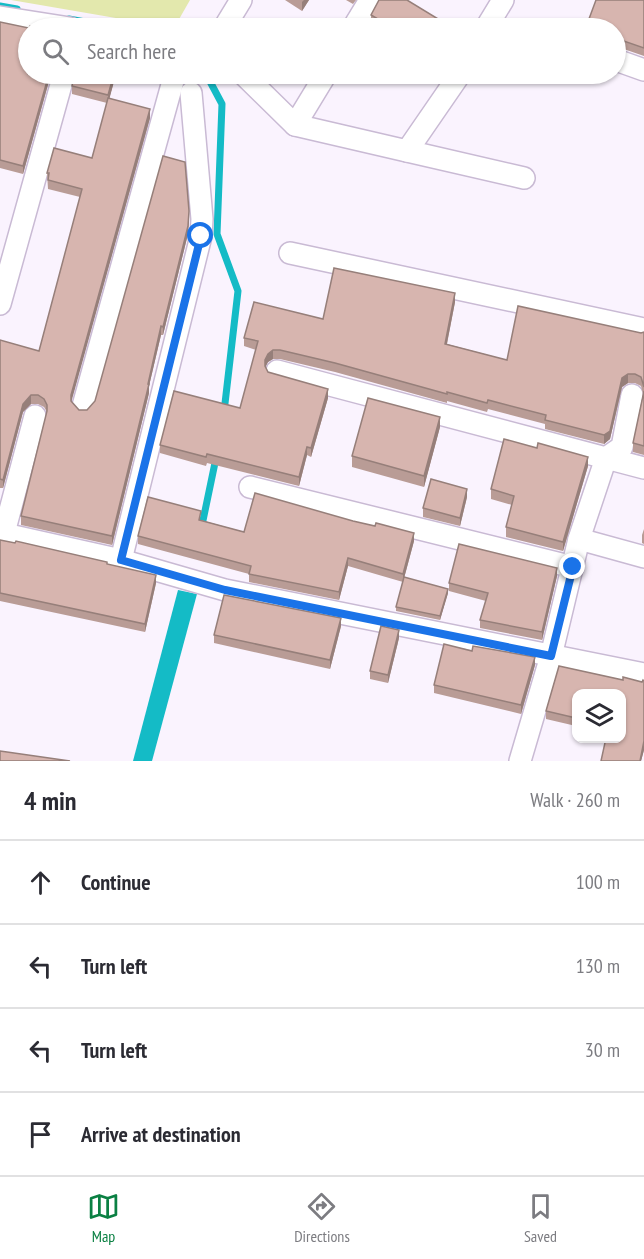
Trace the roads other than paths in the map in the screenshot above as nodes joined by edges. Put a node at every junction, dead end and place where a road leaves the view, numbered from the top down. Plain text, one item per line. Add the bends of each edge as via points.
1 (241, 0) edge
2 (370, 0) edge
3 (503, 0) edge
4 (0, 17) edge
5 (230, 18) edge
6 (359, 18) edge
7 (492, 18) edge
8 (18, 20) edge
9 (626, 64) edge
10 (644, 70) edge
11 (61, 84) edge
12 (172, 84) edge
13 (253, 84) edge
14 (320, 84) edge
15 (453, 84) edge
16 (191, 93) dead end
17 (295, 125) junction
18 (407, 151) junction
19 (525, 178) dead end
20 (290, 253) dead end
21 (0, 304) edge
22 (644, 329) edge
23 (277, 371) dead end
24 (632, 395) dead end
25 (84, 406) dead end
26 (34, 416) dead end
27 (606, 458) junction
28 (644, 468) edge
29 (249, 487) dead end
30 (2, 533) edge
31 (579, 539) junction
32 (644, 557) edge
33 (121, 560) junction
34 (573, 567) junction
35 (551, 656) junction
36 (644, 674) edge
37 (520, 761) edge

1 - 5 street
2 - 6 street
3 - 7 street
4 - 8 street
9 - 10 street
11 - 21 street
12 - 25 street
13 - 17 street
14 - 17 street
15 - 18 street
16 - 33 street via 201,236
17 - 18 street
18 - 19 street
20 - 22 street
23 - 27 street
24 - 27 street via 622,447
26 - 30 street
27 - 28 street
27 - 31 street
29 - 34 street
30 - 33 street
31 - 32 street
31 - 34 street
33 - 35 street via 225,590
34 - 35 street
35 - 36 street
35 - 37 street

